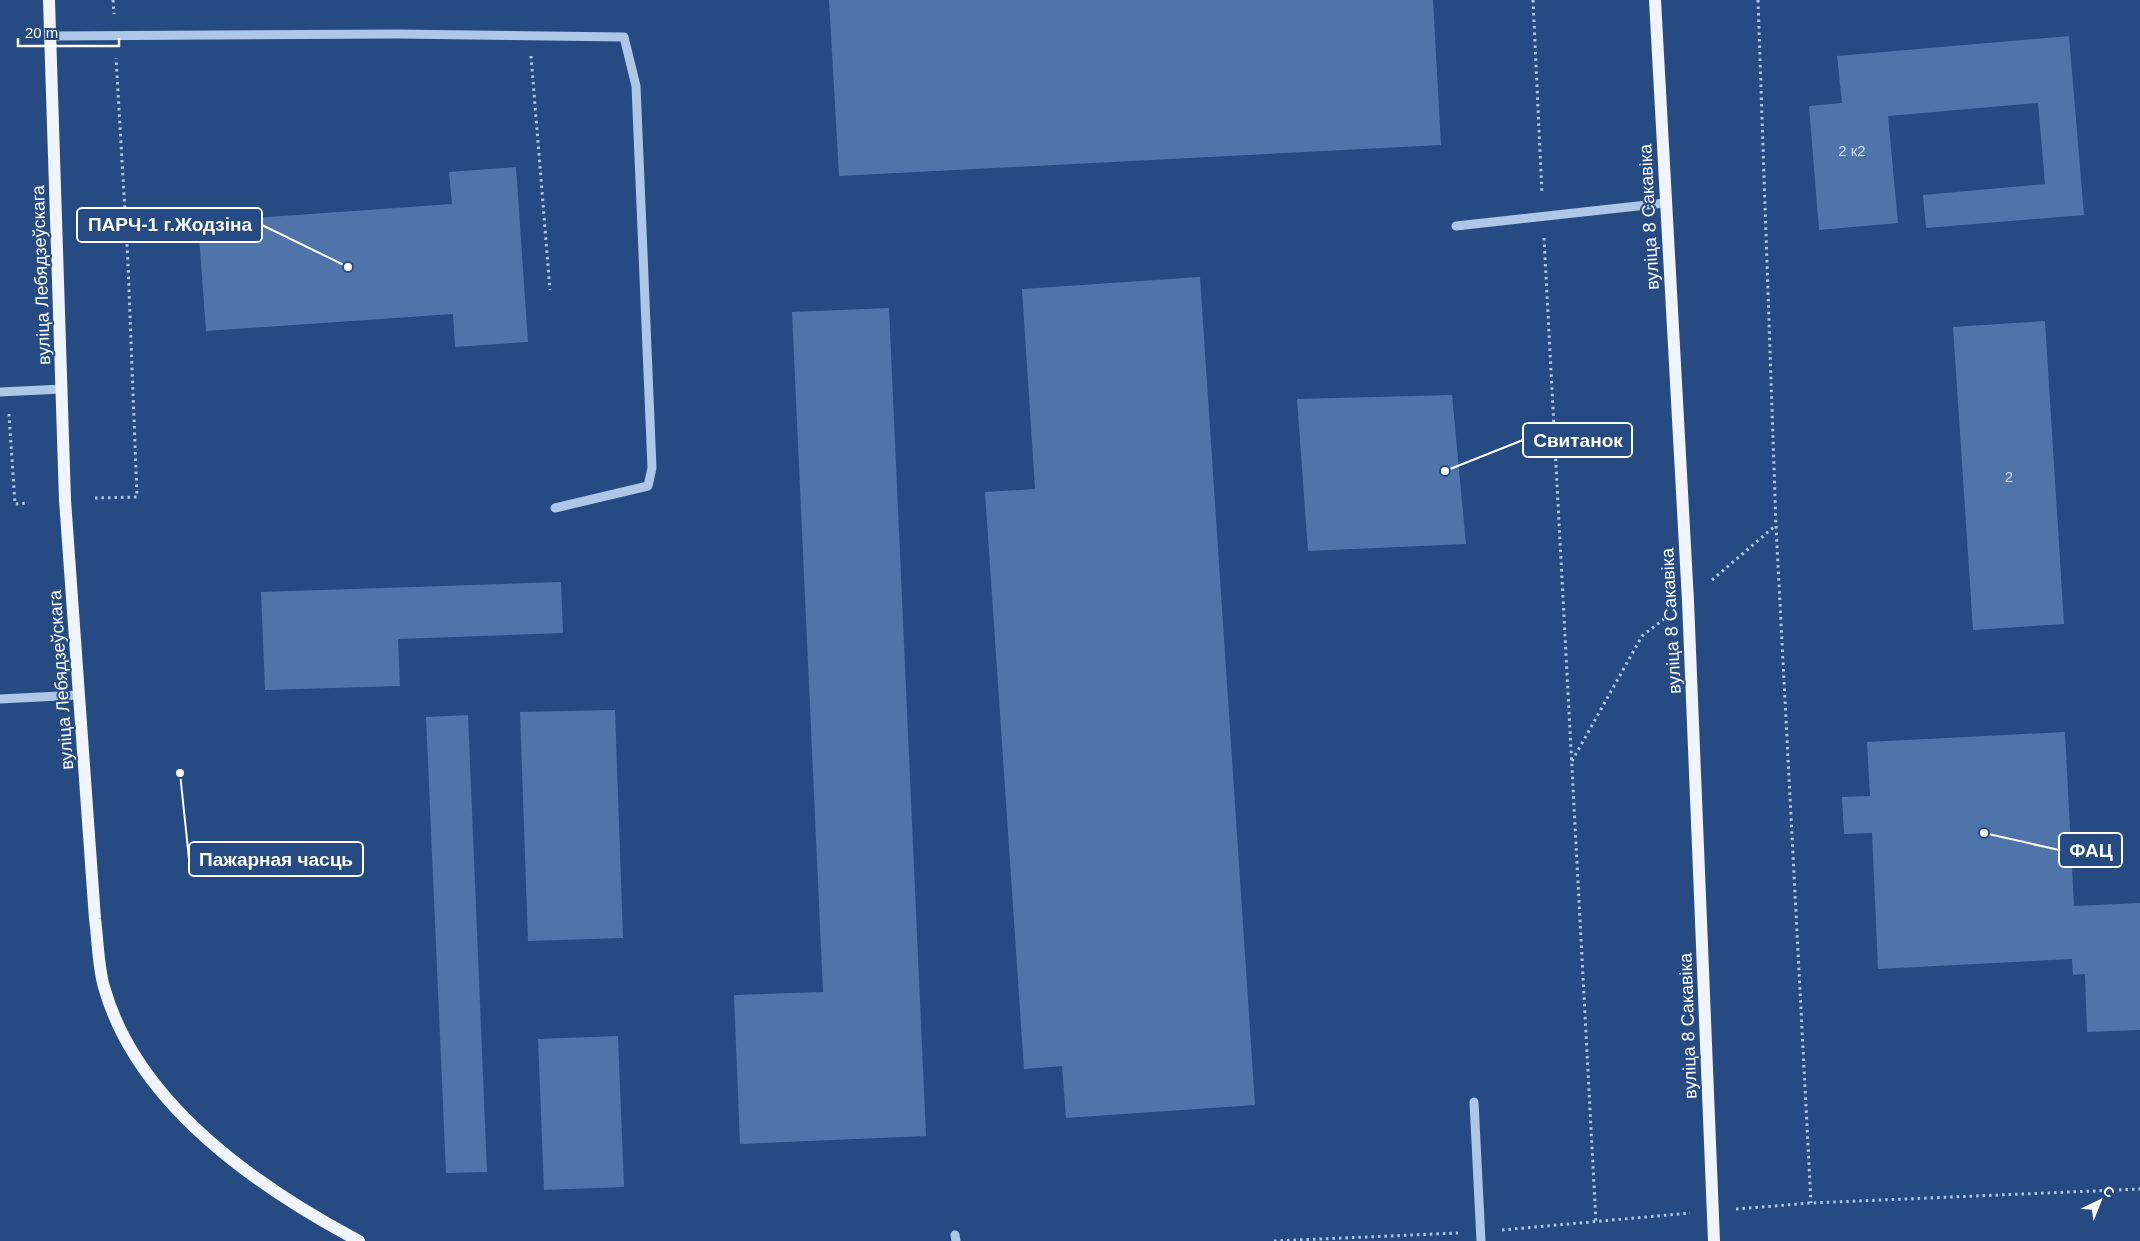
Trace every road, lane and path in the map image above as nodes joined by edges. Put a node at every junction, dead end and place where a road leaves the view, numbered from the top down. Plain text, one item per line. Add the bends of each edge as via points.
1 (49, 0) edge
2 (113, 0) edge
3 (1533, 0) edge
4 (1655, 0) edge
5 (1758, 0) edge
6 (51, 36) junction
7 (115, 36) junction
8 (529, 36) junction
9 (1665, 203) junction
10 (1542, 216) junction
11 (1456, 226) dead end
12 (550, 290) dead end
13 (62, 389) junction
14 (4, 391) edge
15 (95, 498) dead end
16 (29, 503) dead end
17 (556, 508) dead end
18 (79, 695) junction
19 (0, 699) edge
20 (1474, 1102) dead end
21 (2140, 1189) edge
22 (1811, 1203) junction
23 (1714, 1211) junction
24 (1596, 1223) junction
25 (1480, 1237) edge
26 (359, 1241) edge
27 (1274, 1241) edge
28 (1714, 1241) edge

1 - 6 main road, вуліца Лебядзеўскага
2 - 7 path
3 - 10 path
4 - 9 main road, вуліца 8 Сакавіка
5 - 22 path via 1776,526
6 - 7 lane
6 - 13 main road, вуліца Лебядзеўскага
7 - 8 lane
7 - 15 path via 137,497
8 - 12 path
8 - 17 lane via 624,38 636,86 652,468 648,486
9 - 10 lane
9 - 23 main road, вуліца 8 Сакавіка via 1688,601
10 - 11 lane
10 - 24 path
13 - 14 lane
13 - 18 main road, вуліца Лебядзеўскага via 65,500
14 - 16 path via 15,504
18 - 19 lane
18 - 26 main road, вуліца Лебядзеўскага via 95,919 104,986 124,1039 154,1082 191,1122 249,1174 316,1218
20 - 25 lane
21 - 22 path
22 - 23 path
23 - 24 path
23 - 28 main road, вуліца 8 Сакавіка
24 - 25 path
25 - 27 path

